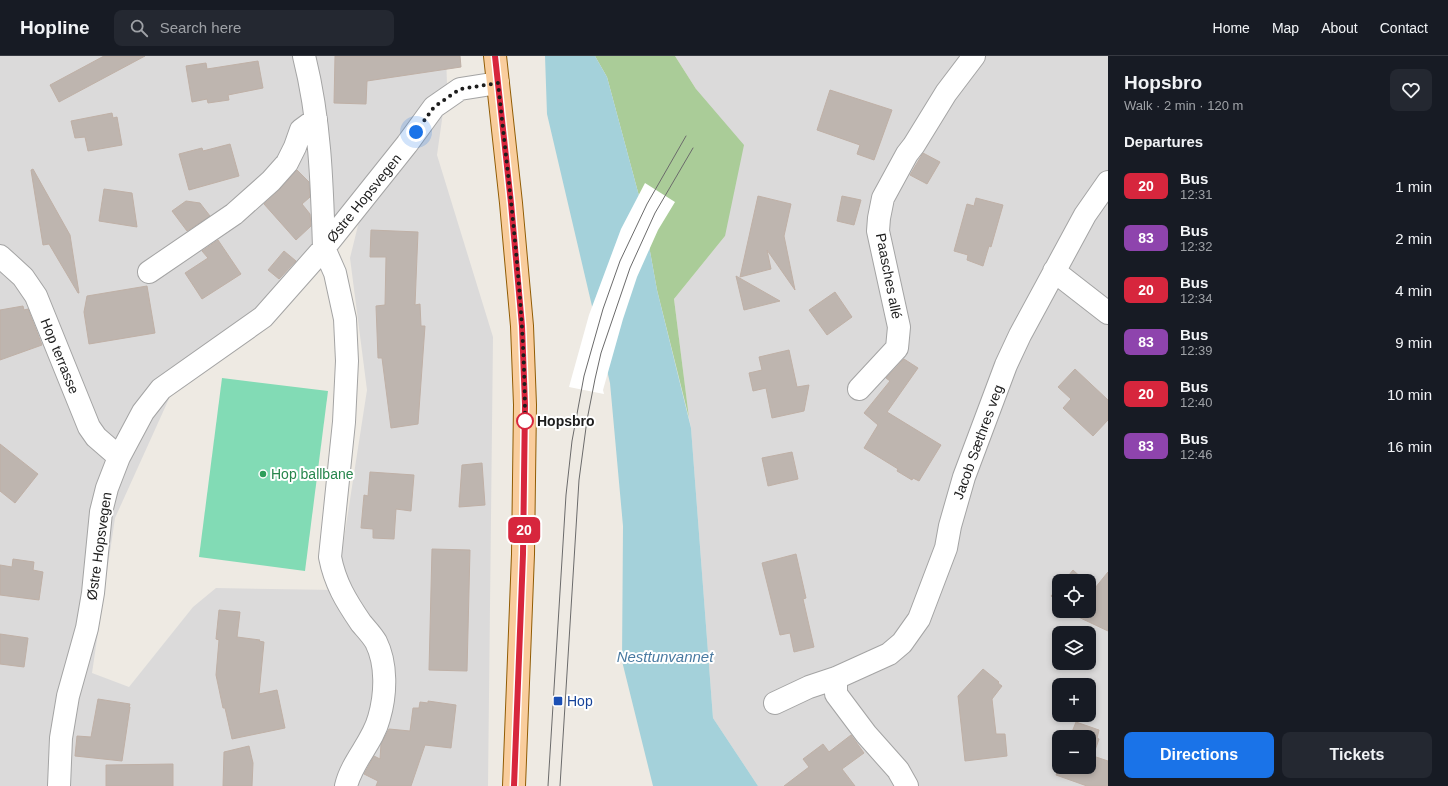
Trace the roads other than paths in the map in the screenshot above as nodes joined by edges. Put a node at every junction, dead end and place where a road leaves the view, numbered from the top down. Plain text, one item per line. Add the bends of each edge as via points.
1 (304, 56) edge
2 (495, 56) edge
3 (974, 56) edge
4 (498, 83) junction
5 (316, 119) junction
6 (1108, 182) edge
7 (324, 248) junction
8 (0, 256) edge
9 (1054, 271) junction
10 (148, 272) dead end
11 (1108, 313) edge
12 (859, 389) dead end
13 (119, 457) junction
14 (836, 678) junction
15 (775, 703) dead end
16 (59, 786) edge
17 (346, 786) edge
18 (514, 786) edge
19 (908, 786) edge

1 - 5 street, Østre Hopsvegen
2 - 4 main road
3 - 12 street, Paasches allé via 946,93 883,198 878,231 899,327 897,348
4 - 7 street, Østre Hopsvegen via 460,89 434,107
4 - 18 main road via 522,326 525,405 523,554
5 - 7 street, Østre Hopsvegen via 321,160
5 - 10 street via 301,130 287,163 270,182 234,214
6 - 9 street, Jacob Sæthres veg via 1085,215
7 - 13 street, Østre Hopsvegen via 263,317 161,389 143,412
7 - 17 street, Østre Hopsvegen via 334,273 344,319 347,361 344,422 330,557 340,590 376,642 384,671 383,694 375,731 355,763
8 - 13 street, Hop terrasse via 23,277 36,296 89,427 96,438
9 - 11 street
9 - 14 street, Jacob Sæthres veg via 1006,365 964,477 946,548 920,619 902,643 889,654
13 - 16 street, Østre Hopsvegen via 101,512 87,628 68,696 61,738
14 - 15 street, Jacob Sæthres veg
14 - 19 street via 836,694

